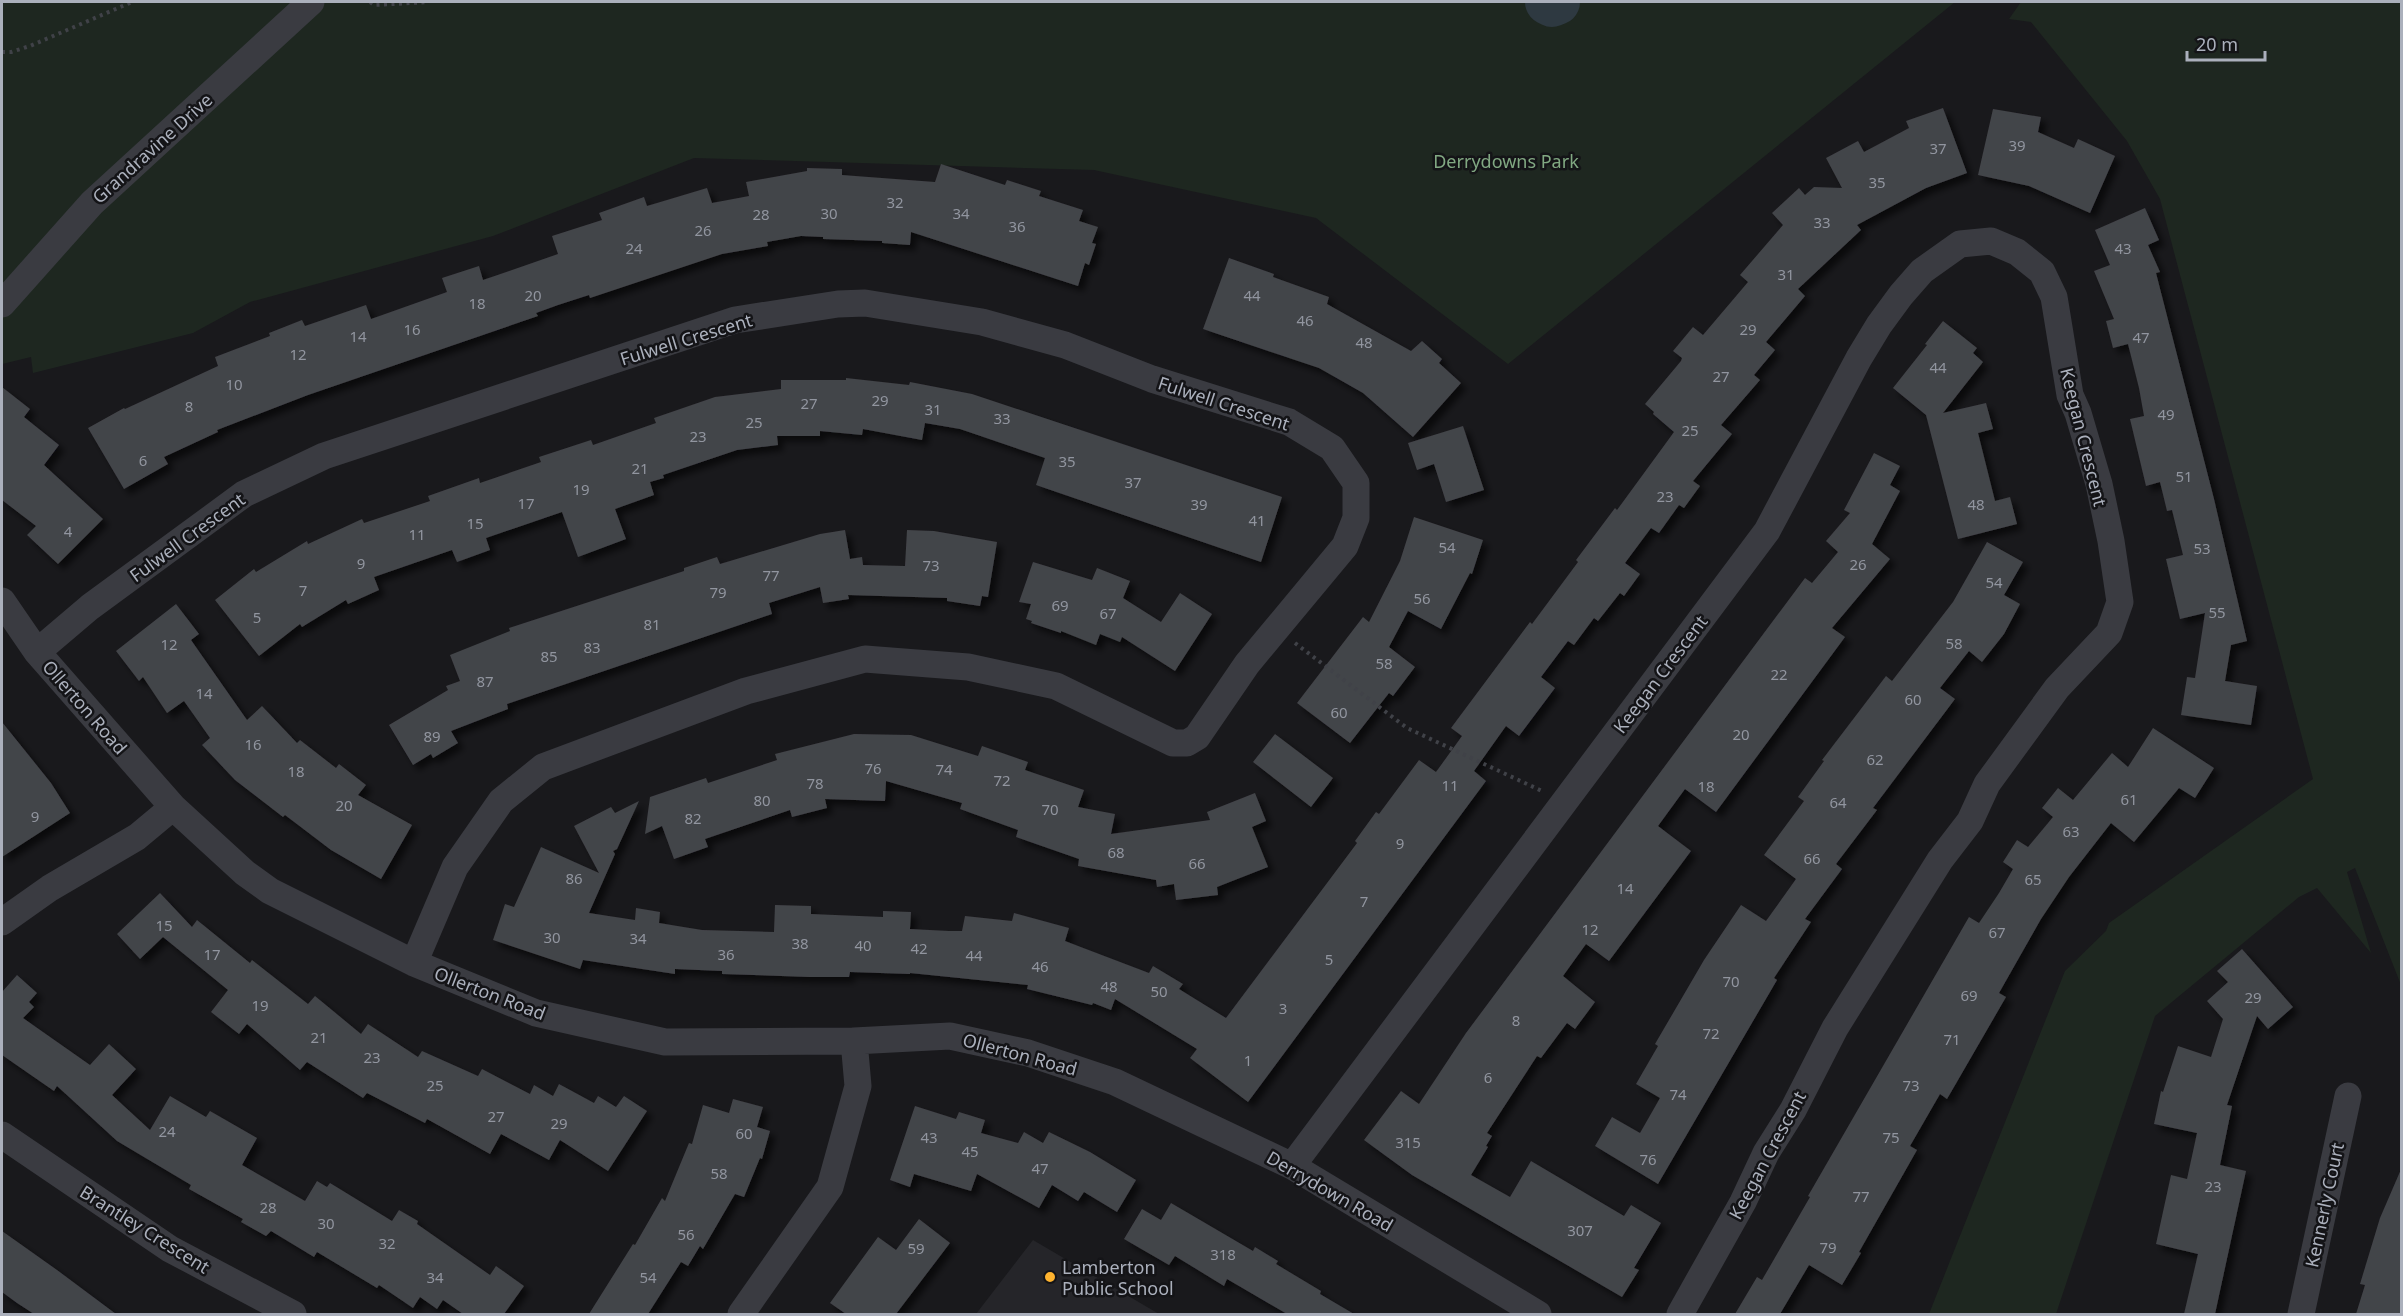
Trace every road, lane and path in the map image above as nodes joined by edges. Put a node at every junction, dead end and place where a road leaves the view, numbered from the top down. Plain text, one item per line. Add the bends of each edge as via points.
1 (132, 2) edge
2 (311, 2) edge
3 (370, 2) edge
4 (429, 2) edge
5 (2, 52) edge
6 (2, 304) edge
7 (2, 601) edge
8 (1276, 629) junction
9 (37, 652) junction
10 (1565, 802) junction
11 (173, 807) junction
12 (2, 922) edge
13 (414, 963) junction
14 (854, 1041) junction
15 (1115, 1082) joint
16 (2348, 1096) dead end
17 (2, 1135) edge
18 (1292, 1166) junction
19 (293, 1314) edge
20 (741, 1314) edge
21 (1538, 1314) edge
22 (1680, 1314) edge
23 (2301, 1314) edge

1 - 5 path via 30,46
2 - 6 street, Grandravine Drive via 92,203
3 - 4 path
7 - 9 street, Ollerton Road
8 - 9 street, Fulwell Crescent via 1345,546 1356,518 1356,483 1332,448 1289,422 1152,379 1065,345 981,322 865,303 735,321 324,456 244,494 90,607
8 - 10 path via 1407,728
8 - 13 street, Fulwell Crescent via 1197,737 1186,743 1173,743 1056,686 968,667 865,659 746,691 566,757 543,767 501,801 456,867
9 - 11 street, Ollerton Road
10 - 18 street, Keegan Crescent
10 - 22 street, Keegan Crescent via 1767,531 1859,358 1901,295 1922,271 1960,244 1991,241 2018,252 2042,273 2054,297 2070,395 2099,483 2120,602 2109,633 2057,688 1987,784 1970,820 1940,860 1835,1028
11 - 12 street via 137,837 50,888
11 - 13 street, Ollerton Road via 270,891
13 - 14 street, Ollerton Road via 536,1013 664,1041
14 - 15 street, Ollerton Road via 950,1036 1028,1053
14 - 20 street via 858,1086 830,1187
15 - 18 street, Derrydown Road
16 - 23 street, Kennerly Court
17 - 19 street, Brantley Crescent via 170,1249
18 - 21 street, Derrydown Road

